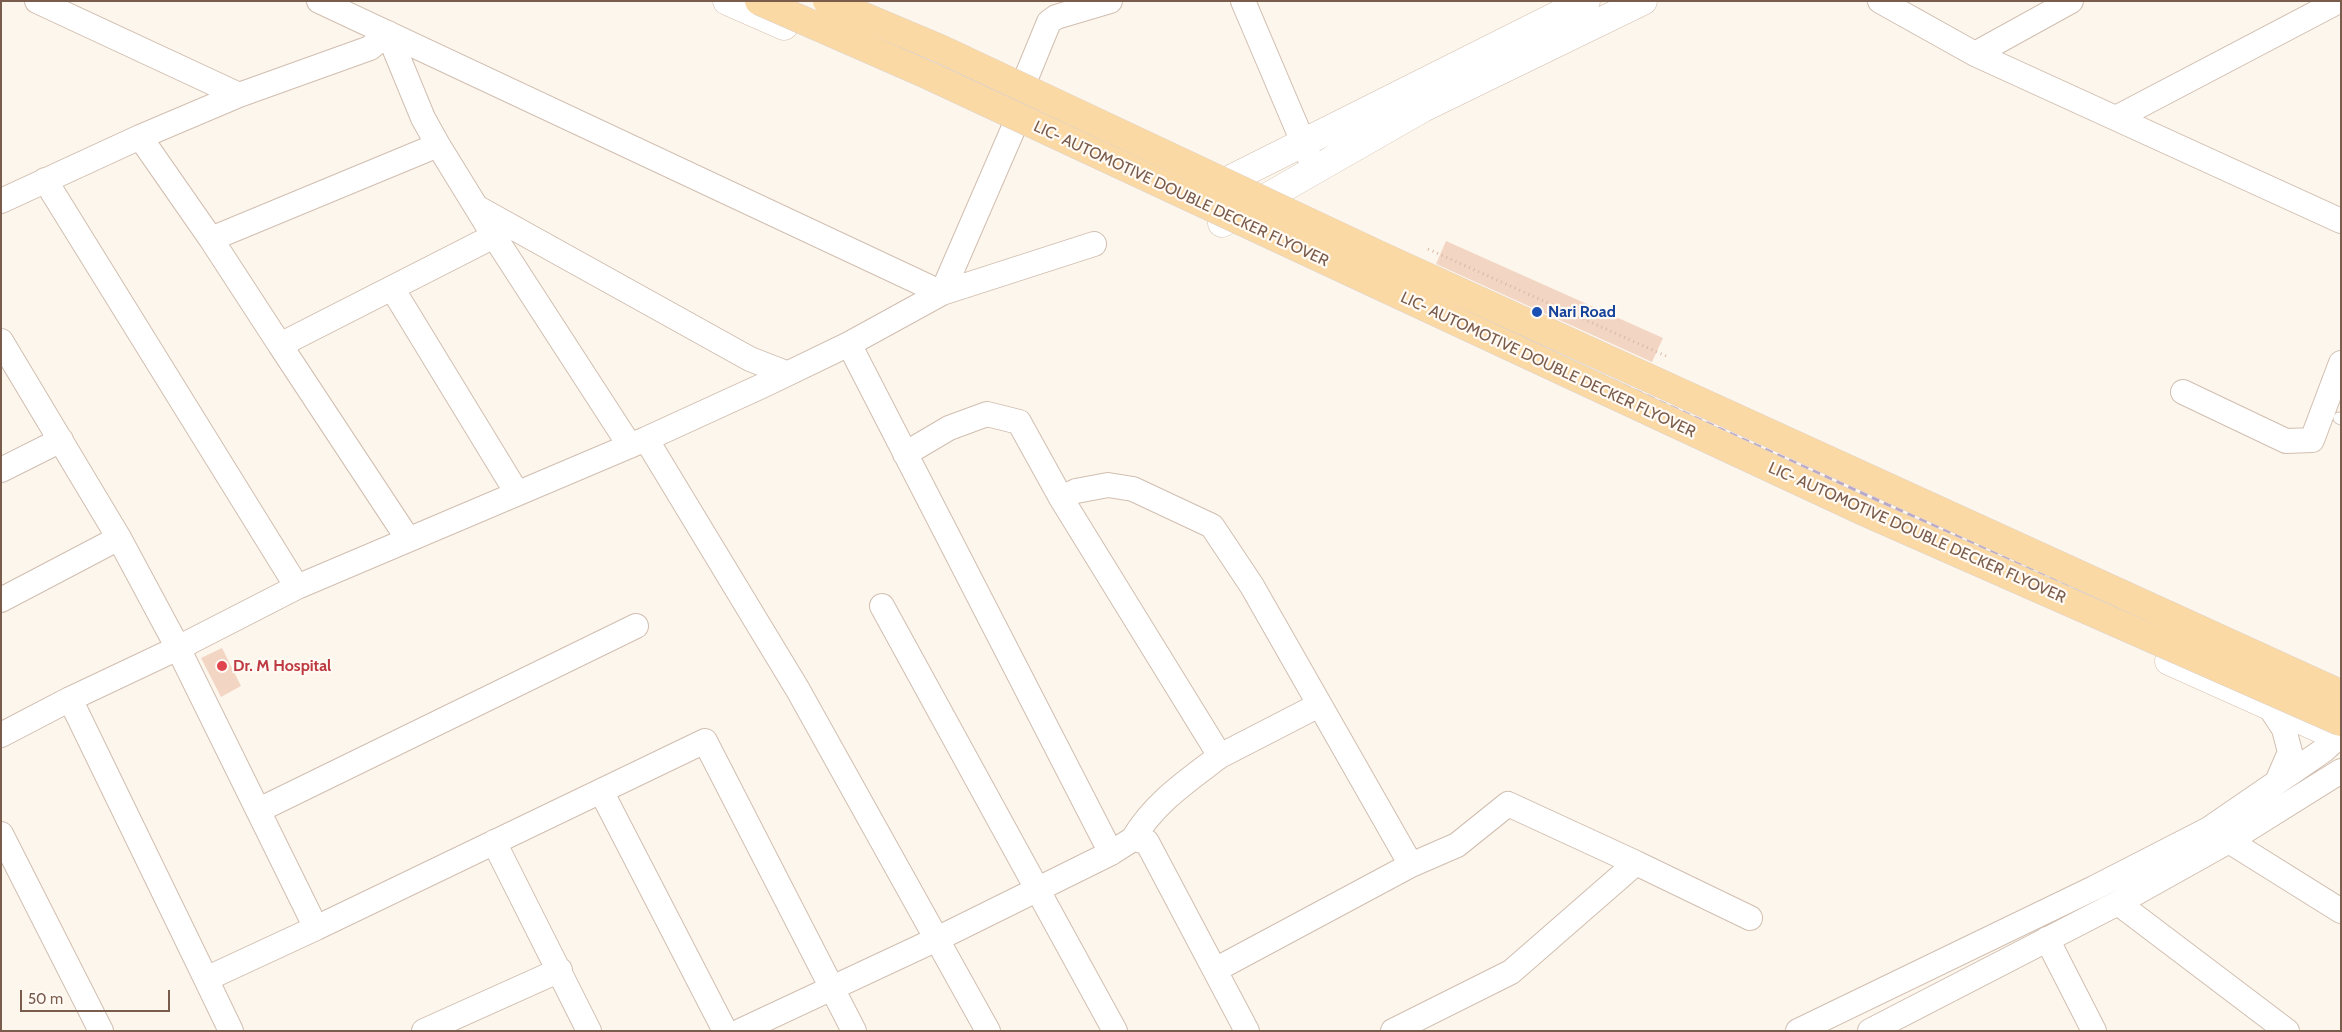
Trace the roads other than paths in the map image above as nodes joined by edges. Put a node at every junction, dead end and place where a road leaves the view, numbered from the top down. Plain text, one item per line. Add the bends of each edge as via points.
1 (36, 1) edge
2 (319, 1) edge
3 (727, 1) edge
4 (759, 1) edge
5 (827, 1) edge
6 (854, 1) edge
7 (1110, 1) edge
8 (1243, 1) edge
9 (1586, 1) edge
10 (1643, 1) edge
11 (1880, 1) edge
12 (2071, 1) edge
13 (2339, 1) edge
14 (1050, 10) edge
15 (388, 33) junction
16 (1975, 54) junction
17 (1026, 78) junction
18 (239, 95) junction
19 (2116, 118) junction
20 (1014, 127) junction
21 (140, 137) junction
22 (1303, 143) junction
23 (438, 145) junction
24 (1314, 170) junction
25 (1234, 178) junction
26 (45, 180) junction
27 (1270, 195) junction
28 (1, 201) edge
29 (1181, 204) junction
30 (478, 208) junction
31 (2341, 222) edge
32 (1222, 223) junction
33 (494, 236) junction
34 (211, 239) junction
35 (1094, 244) dead end
36 (392, 288) junction
37 (942, 293) junction
38 (1, 341) edge
39 (849, 344) junction
40 (280, 345) junction
41 (2341, 363) edge
42 (786, 374) junction
43 (2183, 392) dead end
44 (61, 440) junction
45 (638, 442) junction
46 (905, 454) junction
47 (1, 470) edge
48 (517, 493) junction
49 (1061, 498) junction
50 (120, 538) junction
51 (408, 539) junction
52 (297, 587) junction
53 (1, 600) edge
54 (882, 606) dead end
55 (636, 626) dead end
56 (178, 648) junction
57 (2341, 683) edge
58 (2341, 694) edge
59 (70, 699) junction
60 (1319, 705) junction
61 (2269, 706) junction
62 (2340, 733) edge
63 (1, 735) edge
64 (1220, 756) junction
65 (2341, 771) edge
66 (2277, 782) junction
67 (2341, 782) edge
68 (601, 791) junction
69 (2305, 792) junction
70 (259, 810) junction
71 (1, 834) edge
72 (1133, 839) junction
73 (2229, 841) junction
74 (494, 842) junction
75 (1111, 853) junction
76 (1636, 863) junction
77 (1411, 865) junction
78 (1038, 889) junction
79 (2118, 903) junction
80 (2341, 911) edge
81 (1750, 918) dead end
82 (316, 928) junction
83 (2047, 939) junction
84 (937, 940) junction
85 (560, 970) junction
86 (1215, 970) junction
87 (206, 979) junction
88 (831, 988) junction
89 (101, 1031) edge
90 (231, 1031) edge
91 (424, 1031) edge
92 (590, 1031) edge
93 (725, 1031) edge
94 (740, 1031) edge
95 (854, 1031) edge
96 (988, 1031) edge
97 (1115, 1031) edge
98 (1247, 1031) edge
99 (1393, 1031) edge
100 (1798, 1031) edge
101 (1870, 1031) edge
102 (2094, 1031) edge
103 (2287, 1031) edge

1 - 18 street
2 - 15 street
3 - 20 main road
4 - 62 main road, LIC- AUTOMOTIVE DOUBLE DECKER FLYOVER, bridge via 948,85
5 - 58 main road, LIC- AUTOMOTIVE DOUBLE DECKER FLYOVER, bridge via 941,49 1368,250
6 - 17 main road
7 - 14 street
8 - 22 street
9 - 22 main road
10 - 24 main road via 1423,108
11 - 16 street
12 - 16 street
13 - 19 street
14 - 17 street via 1049,22
15 - 18 street via 370,48
15 - 23 street via 423,118
15 - 37 street
16 - 19 street
17 - 20 street
17 - 25 main road
18 - 21 street
19 - 31 street
20 - 29 main road
20 - 37 street
21 - 26 street
21 - 34 street
22 - 24 street
22 - 25 main road
23 - 30 street
23 - 34 street
24 - 27 main road
25 - 27 main road
25 - 29 main road
26 - 28 street
26 - 52 street
27 - 32 main road
27 - 57 main road via 1813,446
29 - 32 main road
30 - 33 street
30 - 42 street via 750,359
32 - 61 main road via 1650,424
33 - 36 street
33 - 45 street
34 - 40 street
35 - 37 street
36 - 40 street
36 - 48 street
37 - 39 street
38 - 44 street
39 - 42 street
39 - 46 street
40 - 51 street
41 - 43 street via 2312,440 2286,441
42 - 45 street
44 - 47 street
44 - 50 street
45 - 48 street
45 - 84 street via 798,690
46 - 49 street via 949,428 987,414 1019,422
46 - 75 street
48 - 51 street
49 - 60 street via 1076,491 1108,485 1133,489 1212,526 1252,586
49 - 64 street
50 - 53 street
50 - 56 street
51 - 52 street
52 - 56 street
54 - 78 street
55 - 70 street
56 - 59 street
56 - 70 street
59 - 63 street
59 - 87 street
60 - 64 street
60 - 77 street
61 - 62 main road
61 - 66 street via 2284,730 2290,752
62 - 66 street via 2324,750
64 - 72 street via 1165,798 1144,820
65 - 69 street
66 - 100 street via 2192,838
67 - 69 street
68 - 74 street
68 - 88 street via 705,741
68 - 93 street
69 - 73 street
70 - 82 street
71 - 89 street
72 - 75 street
72 - 86 street via 1147,842
73 - 79 street
73 - 80 street
74 - 82 street
74 - 85 street
75 - 78 street
76 - 77 street via 1508,804 1457,845
76 - 81 street
76 - 99 street via 1511,972
77 - 86 street
78 - 84 street
78 - 97 street
79 - 83 street
79 - 103 street
82 - 87 street
83 - 101 street
83 - 102 street
84 - 88 street
84 - 96 street
85 - 91 street
85 - 92 street
86 - 98 street
87 - 90 street
88 - 94 street
88 - 95 street

